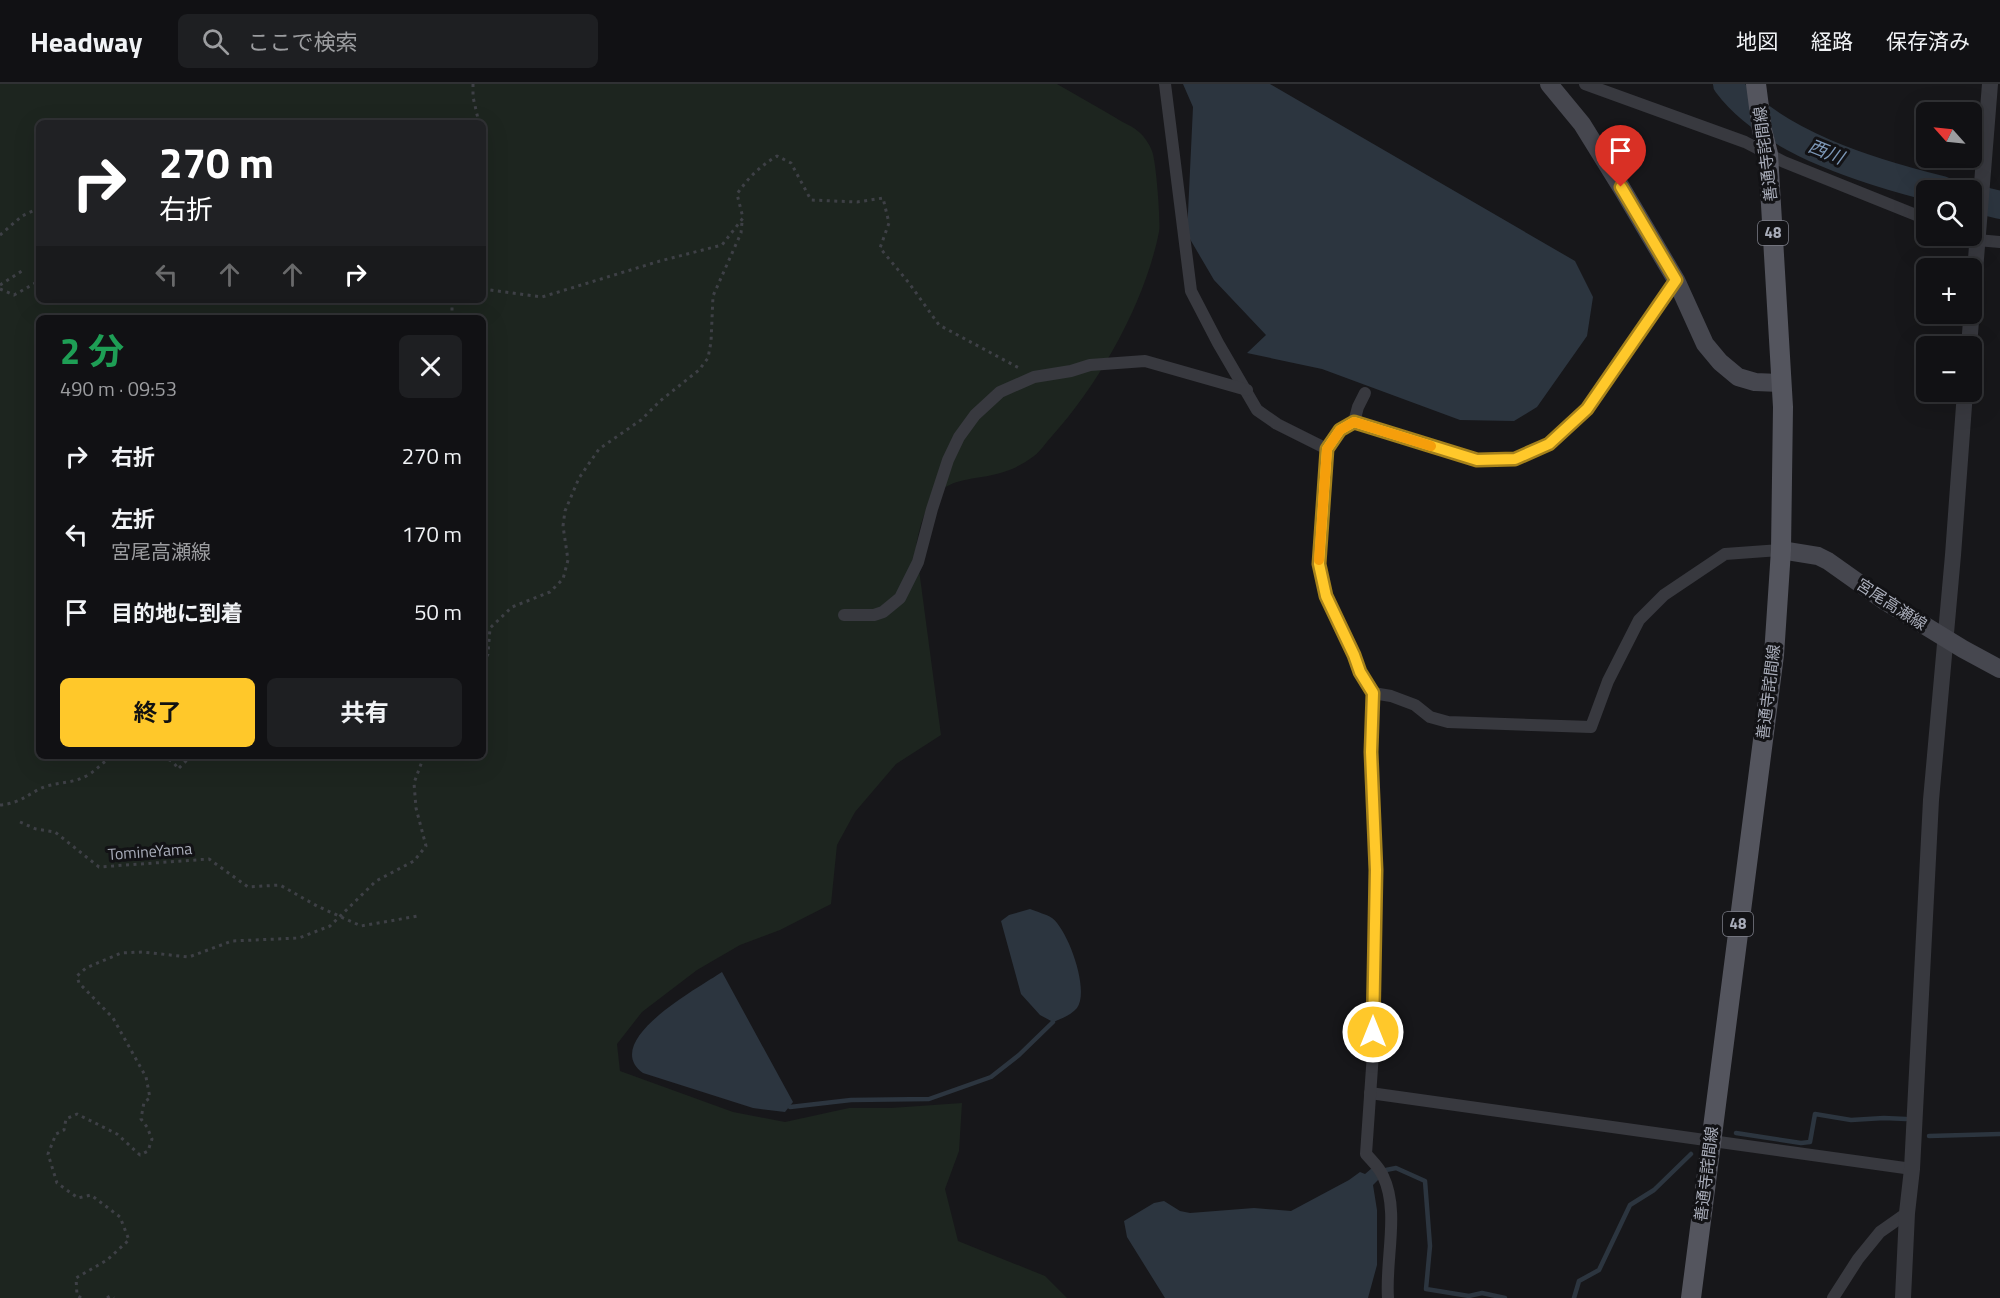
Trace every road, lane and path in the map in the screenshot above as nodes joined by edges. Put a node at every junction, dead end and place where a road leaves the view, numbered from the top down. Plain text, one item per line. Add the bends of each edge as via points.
1 (473, 84) edge
2 (1165, 84) edge
3 (1549, 84) edge
4 (1585, 84) edge
5 (1756, 84) edge
6 (1990, 84) edge
7 (478, 120) edge
8 (1768, 154) junction
9 (1978, 180) edge
10 (36, 209) edge
11 (1916, 215) edge
12 (742, 218) junction
13 (0, 235) edge
14 (1982, 240) edge
15 (2000, 242) edge
16 (1971, 246) edge
17 (25, 269) dead end
18 (1676, 280) junction
19 (36, 283) edge
20 (0, 287) edge
21 (486, 289) edge
22 (1969, 336) edge
23 (1034, 377) junction
24 (1782, 383) junction
25 (1247, 390) junction
26 (1365, 393) dead end
27 (1964, 402) edge
28 (1354, 422) junction
29 (1327, 449) junction
30 (1781, 550) junction
31 (844, 615) dead end
32 (1945, 638) junction
33 (486, 658) edge
34 (2000, 669) edge
35 (1373, 693) junction
36 (108, 759) edge
37 (167, 759) edge
38 (189, 759) edge
39 (423, 759) edge
40 (0, 805) edge
41 (20, 822) dead end
42 (340, 916) junction
43 (418, 916) dead end
44 (1370, 1093) junction
45 (1710, 1140) junction
46 (1912, 1169) junction
47 (1907, 1213) junction
48 (81, 1298) edge
49 (107, 1298) edge
50 (114, 1298) edge
51 (1388, 1298) edge
52 (1691, 1298) edge
53 (1833, 1298) edge
54 (1903, 1298) edge

1 - 7 path
2 - 25 street via 1191,291
3 - 18 main road via 1582,124
4 - 8 street
5 - 8 main road, 善通寺詫間線 / 48
6 - 9 street
8 - 11 street
8 - 24 main road, 善通寺詫間線 / 48
10 - 13 path via 21,216
12 - 21 path via 722,245 542,297
12 - 23 path via 736,194 763,164 777,156 791,164 811,200 857,202 883,198 889,223 880,248 939,325
12 - 33 path via 741,233 713,296 708,358 641,420 599,449 579,478 565,512 568,560 563,579 550,592 512,608 490,628
14 - 15 street
16 - 22 street
17 - 20 path
18 - 24 main road via 1705,344 1720,362 1738,376 1755,382
18 - 28 street via 1587,409 1549,444 1515,459 1477,460
19 - 20 path via 14,295
23 - 25 street via 1090,365 1145,362
23 - 31 street via 1000,392 959,437 932,508 918,562 900,598 874,615
24 - 30 main road, 善通寺詫間線 / 48
25 - 29 street via 1257,410
26 - 28 street
27 - 32 street
28 - 29 street via 1340,430
29 - 35 street via 1319,564 1326,596
30 - 32 main road, 宮尾高瀬線 via 1828,561
30 - 35 street via 1725,554 1664,595 1640,620 1608,681 1591,727 1448,722 1430,717 1415,705
30 - 45 main road, 善通寺詫間線 / 48 via 1774,655
32 - 34 main road, 宮尾高瀬線
32 - 46 street via 1931,800
35 - 44 street via 1376,870
36 - 40 path via 88,775 47,786 14,804
37 - 38 path via 178,769
39 - 42 path via 414,783 426,846 414,861 376,881
41 - 42 path, TomineYama via 55,832 99,867 209,859 248,887 280,885
42 - 43 path, TomineYama via 362,926
42 - 48 path via 330,927 299,938 232,941 189,957 121,953 77,976 79,983 113,1018 146,1077 150,1098 144,1102 141,1119 152,1139 148,1151 140,1155 117,1134 77,1114 66,1119 64,1130 56,1134 48,1154 57,1182 78,1198 91,1195 120,1217 129,1240 107,1260 76,1278 77,1295
44 - 45 street
44 - 51 street via 1366,1154 1384,1178 1390,1203
45 - 46 street
45 - 52 main road, 善通寺詫間線 / 48
46 - 47 street
47 - 53 street via 1880,1232
47 - 54 street
49 - 50 path

